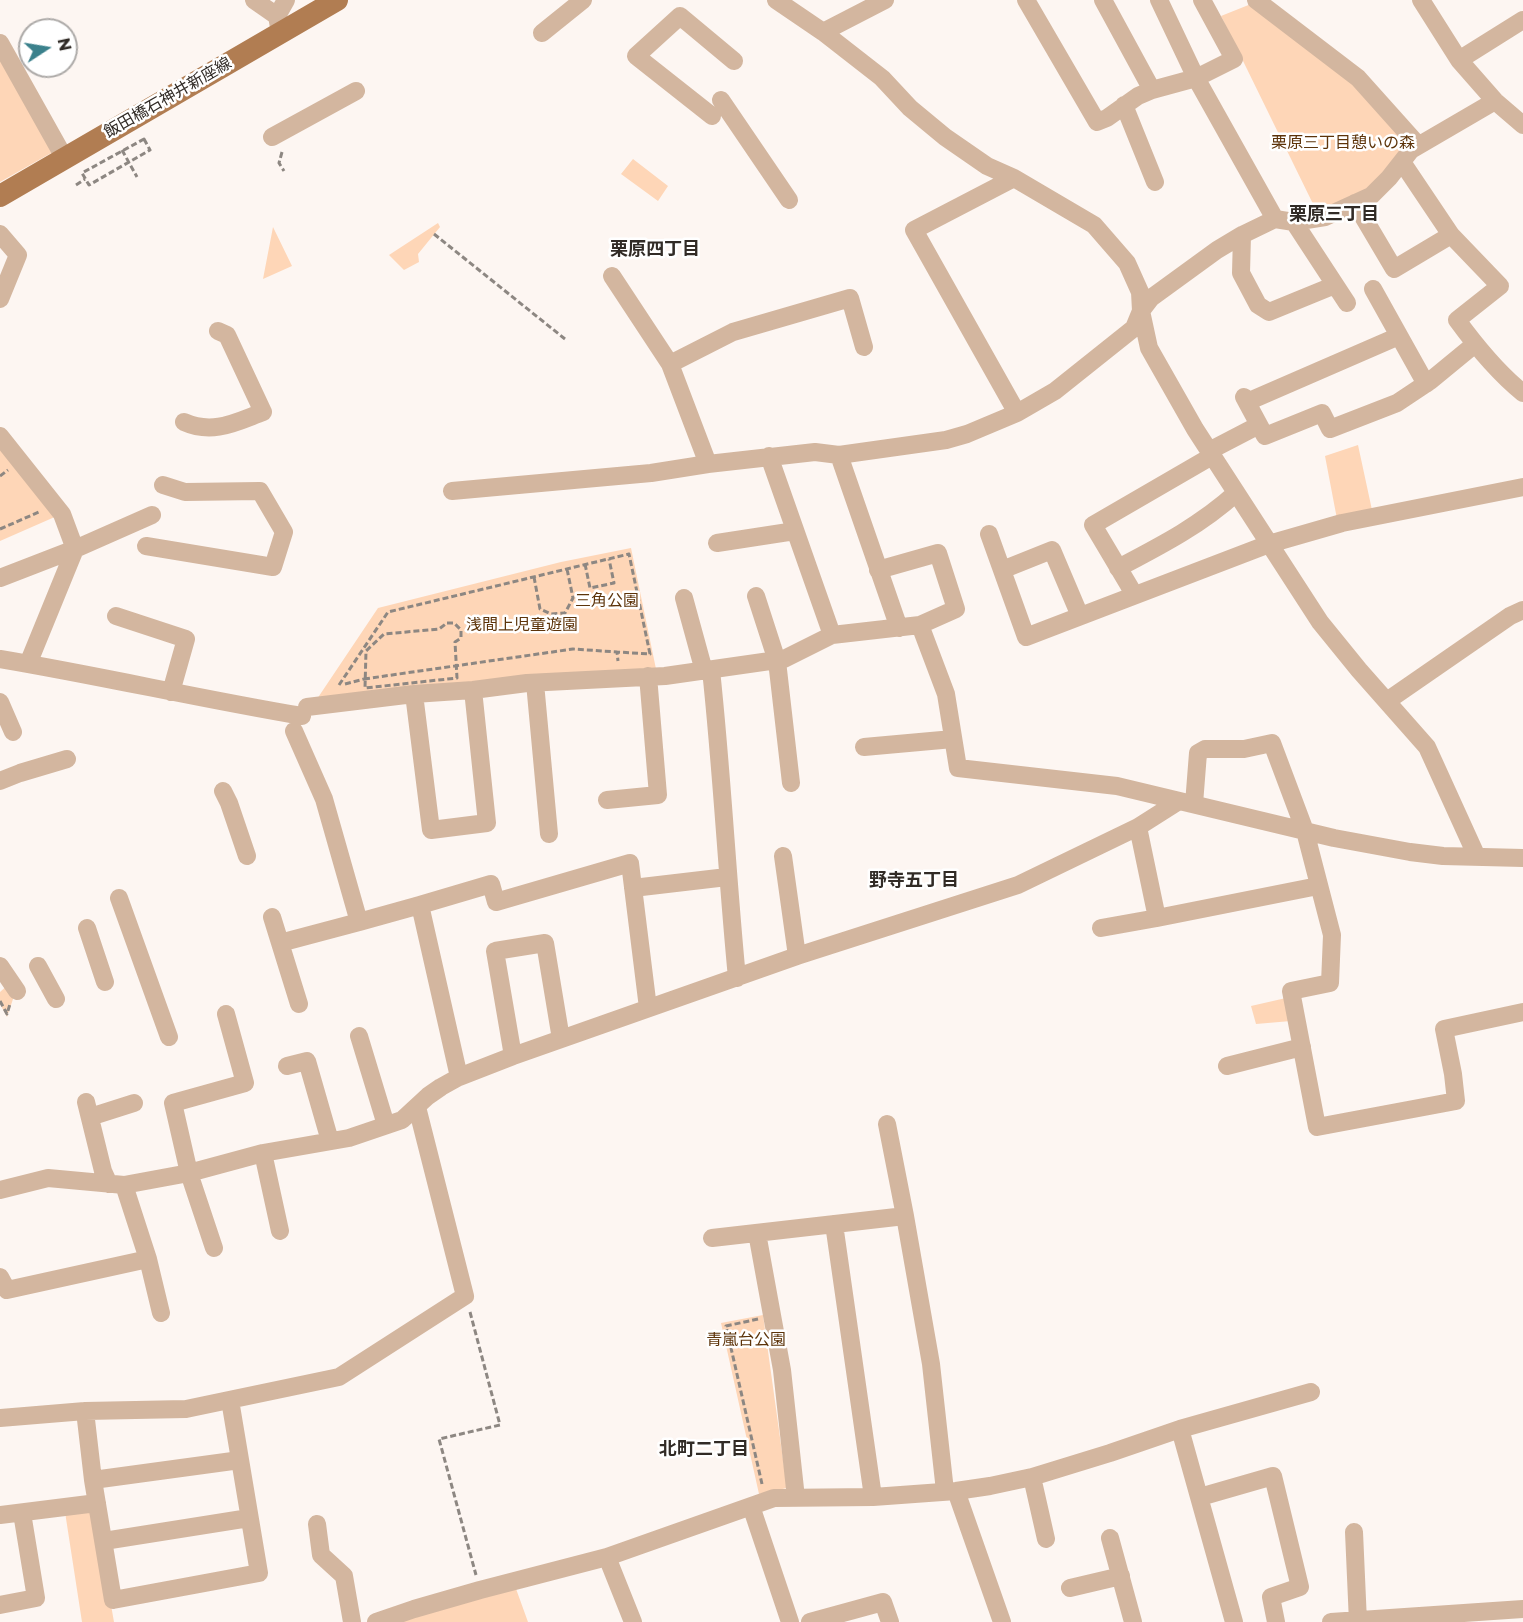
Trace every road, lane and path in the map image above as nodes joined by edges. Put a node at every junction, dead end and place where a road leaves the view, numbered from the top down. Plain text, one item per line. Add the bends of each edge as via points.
1 (254, 0) edge
2 (337, 0) edge
3 (583, 0) edge
4 (776, 0) edge
5 (885, 0) edge
6 (1026, 0) edge
7 (1103, 0) edge
8 (1159, 0) edge
9 (1202, 0) edge
10 (1256, 0) edge
11 (1421, 0) edge
12 (281, 16) edge
13 (1523, 20) edge
14 (823, 32) junction
15 (542, 33) dead end
16 (0, 43) edge
17 (1459, 60) junction
18 (734, 61) dead end
19 (1196, 78) junction
20 (1152, 90) junction
21 (356, 91) dead end
22 (1495, 101) junction
23 (1124, 105) junction
24 (1520, 118) edge
25 (278, 141) joint
26 (1418, 145) junction
27 (122, 150) dead end
28 (65, 159) junction
29 (1402, 162) junction
30 (284, 171) dead end
31 (136, 177) dead end
32 (1014, 178) junction
33 (85, 179) junction
34 (1155, 182) dead end
35 (76, 184) dead end
36 (0, 196) edge
37 (789, 200) dead end
38 (1355, 203) junction
39 (1275, 219) junction
40 (1294, 222) junction
41 (0, 234) edge
42 (434, 234) dead end
43 (1242, 235) junction
44 (1451, 235) junction
45 (612, 276) dead end
46 (1335, 285) junction
47 (1373, 289) dead end
48 (0, 299) edge
49 (1347, 303) dead end
50 (1142, 311) junction
51 (218, 331) dead end
52 (1399, 336) junction
53 (565, 339) dead end
54 (1475, 344) junction
55 (864, 347) dead end
56 (670, 364) junction
57 (1426, 384) junction
58 (1523, 393) edge
59 (1017, 413) junction
60 (184, 422) dead end
61 (1259, 425) junction
62 (0, 436) edge
63 (1210, 454) junction
64 (839, 455) junction
65 (769, 456) junction
66 (708, 464) junction
67 (0, 476) edge
68 (16, 477) dead end
69 (163, 485) dead end
70 (1523, 487) edge
71 (452, 491) dead end
72 (1236, 493) junction
73 (44, 510) dead end
74 (152, 515) dead end
75 (0, 529) edge
76 (795, 531) junction
77 (989, 534) dead end
78 (717, 543) dead end
79 (1269, 544) junction
80 (146, 546) dead end
81 (75, 549) junction
82 (609, 559) junction
83 (585, 564) junction
84 (1118, 568) junction
85 (567, 569) junction
86 (878, 570) junction
87 (1002, 570) junction
88 (534, 577) junction
89 (0, 578) edge
90 (1134, 594) junction
91 (756, 596) dead end
92 (684, 598) dead end
93 (1523, 610) edge
94 (116, 616) dead end
95 (1080, 616) junction
96 (920, 625) junction
97 (899, 628) junction
98 (832, 635) junction
99 (617, 652) junction
100 (0, 659) edge
101 (777, 660) junction
102 (27, 664) junction
103 (456, 666) junction
104 (708, 670) junction
105 (648, 676) junction
106 (621, 678) junction
107 (365, 679) junction
108 (535, 683) junction
109 (473, 690) junction
110 (171, 692) junction
111 (414, 694) junction
112 (1387, 701) junction
113 (0, 702) edge
114 (339, 702) junction
115 (301, 718) junction
116 (13, 732) dead end
117 (953, 739) junction
118 (864, 747) dead end
119 (67, 759) dead end
120 (0, 781) edge
121 (791, 783) dead end
122 (223, 790) dead end
123 (607, 800) dead end
124 (1186, 802) junction
125 (1138, 827) junction
126 (1305, 831) junction
127 (549, 834) dead end
128 (248, 856) dead end
129 (783, 856) dead end
130 (1477, 857) junction
131 (1523, 858) edge
132 (727, 877) junction
133 (1318, 886) junction
134 (633, 888) junction
135 (118, 898) dead end
136 (420, 905) junction
137 (272, 917) dead end
138 (1156, 918) junction
139 (359, 921) junction
140 (87, 928) dead end
141 (1101, 928) dead end
142 (280, 943) junction
143 (797, 956) junction
144 (0, 966) edge
145 (38, 966) dead end
146 (737, 978) junction
147 (105, 982) dead end
148 (14, 996) joint
149 (56, 999) dead end
150 (0, 1001) edge
151 (299, 1004) dead end
152 (648, 1008) junction
153 (1523, 1012) edge
154 (226, 1014) dead end
155 (169, 1036) dead end
156 (359, 1036) dead end
157 (561, 1039) junction
158 (1302, 1047) junction
159 (513, 1056) junction
160 (287, 1066) dead end
161 (1227, 1066) dead end
162 (459, 1077) junction
163 (134, 1103) dead end
164 (417, 1107) junction
165 (887, 1124) dead end
166 (386, 1125) junction
167 (330, 1141) junction
168 (264, 1153) junction
169 (189, 1173) junction
170 (116, 1185) junction
171 (0, 1190) edge
172 (905, 1216) junction
173 (834, 1224) junction
174 (280, 1231) dead end
175 (757, 1233) junction
176 (712, 1238) dead end
177 (214, 1248) dead end
178 (148, 1259) junction
179 (0, 1277) edge
180 (465, 1296) junction
181 (161, 1313) dead end
182 (759, 1319) dead end
183 (1311, 1392) dead end
184 (230, 1400) junction
185 (85, 1411) junction
186 (0, 1418) edge
187 (1180, 1429) junction
188 (240, 1460) junction
189 (1032, 1477) junction
190 (93, 1480) junction
191 (951, 1491) junction
192 (873, 1497) junction
193 (1200, 1497) junction
194 (774, 1498) junction
195 (796, 1498) junction
196 (97, 1503) junction
197 (752, 1506) junction
198 (22, 1513) junction
199 (0, 1515) edge
200 (249, 1518) junction
201 (1354, 1532) dead end
202 (314, 1533) dead end
203 (1110, 1538) dead end
204 (1046, 1539) dead end
205 (104, 1541) junction
206 (607, 1557) junction
207 (1121, 1576) junction
208 (1070, 1588) dead end
209 (480, 1590) junction
210 (0, 1605) edge
211 (1523, 1609) edge
212 (1425, 1619) edge
213 (1358, 1621) edge
214 (352, 1622) edge
215 (376, 1622) edge
216 (633, 1622) edge
217 (790, 1622) edge
218 (810, 1622) edge
219 (890, 1622) edge
220 (1002, 1622) edge
221 (1133, 1622) edge
222 (1234, 1622) edge
223 (1276, 1622) edge
224 (1331, 1622) edge

1 - 12 street
2 - 12 main road, 飯田橋石神井新座線
3 - 15 street
4 - 14 street
5 - 14 street
6 - 23 street via 1097,122
7 - 20 street
8 - 19 street
9 - 19 street via 1234,59
10 - 26 street via 1358,78
11 - 17 street
12 - 28 main road, 飯田橋石神井新座線
13 - 17 street
14 - 32 street via 882,78 910,108 945,136 987,166
16 - 28 street
17 - 22 street
18 - 37 street via 680,16 636,56 717,108
19 - 20 street
19 - 39 street
20 - 23 street
21 - 25 street
22 - 24 street
22 - 26 street
23 - 34 street
25 - 30 path via 279,163
26 - 29 street
27 - 31 path
28 - 36 main road, 飯田橋石神井新座線
29 - 38 street via 1371,196
29 - 44 street
32 - 50 street via 1094,225 1127,263 1140,292
32 - 59 street via 914,230
33 - 33 path via 89,185 150,150 144,139 82,174
33 - 35 path
38 - 40 street via 1325,217
38 - 44 street via 1394,268
39 - 40 street
39 - 43 street
40 - 46 street
41 - 48 street via 18,255
42 - 53 path
43 - 46 street via 1241,273 1258,305 1269,312
43 - 50 street via 1151,298
44 - 54 street via 1500,286 1456,320
45 - 56 street
46 - 49 street
47 - 52 street
50 - 59 street via 1134,328 1055,391
50 - 63 street via 1149,348
51 - 60 street via 227,335 263,412 206,429
52 - 57 street
52 - 61 street via 1245,399
54 - 57 street
54 - 58 street
55 - 56 street via 850,298 734,332
56 - 66 street
57 - 61 street via 1398,403 1330,429 1322,413 1265,436
59 - 64 street via 946,440
61 - 63 street
62 - 81 street via 62,514
63 - 72 street
63 - 84 street via 1093,525
64 - 65 street via 815,452
64 - 86 street
65 - 66 street
65 - 76 street
66 - 71 street
67 - 68 path via 9,469
69 - 80 street via 185,492 260,491 284,531 273,567
70 - 79 street via 1342,523
72 - 79 street
72 - 84 street via 1184,532
73 - 75 path
74 - 81 street
76 - 78 street
76 - 98 street
77 - 87 street
79 - 90 street
79 - 112 street via 1320,622
81 - 89 street
81 - 102 street
82 - 83 path
82 - 83 path via 614,583 590,588
82 - 99 path via 628,554 650,654
83 - 85 path
84 - 90 street
85 - 88 path
85 - 88 path via 573,598 565,613 550,614 540,609
86 - 96 street via 938,553 956,609
86 - 97 street
87 - 95 street via 1052,550
87 - 95 street via 1026,637
88 - 107 path via 388,612 339,685
90 - 95 street
91 - 101 street
92 - 104 street
93 - 112 street
94 - 110 street via 186,639
96 - 97 street
96 - 117 street via 946,694
97 - 98 street
98 - 101 street
99 - 103 path via 573,649
99 - 106 path
100 - 102 street
101 - 104 street
101 - 121 street
102 - 110 street
103 - 107 path
103 - 107 path via 457,678 365,688
103 - 107 path via 455,642 461,638 460,630 454,623 447,623 439,629 384,634 366,651
104 - 105 street
104 - 132 street via 717,722
105 - 106 street
105 - 123 street via 658,795
106 - 108 street
107 - 114 path
108 - 109 street
108 - 127 street
109 - 111 street
109 - 111 street via 486,823 431,830
110 - 115 street
111 - 114 street
112 - 130 street via 1427,747
113 - 116 street
114 - 115 street
115 - 139 street
117 - 118 street
117 - 124 street via 958,768 1117,786
119 - 120 street
122 - 128 street
124 - 125 street
124 - 126 street
124 - 126 street via 1198,753 1205,749 1244,749 1272,743
125 - 138 street
125 - 143 street via 1018,885
126 - 130 street via 1410,852
126 - 133 street
129 - 143 street
130 - 131 street
132 - 134 street
132 - 146 street
133 - 138 street
133 - 158 street via 1332,935 1329,983 1291,992
134 - 136 street via 630,863 496,902 491,885
134 - 152 street
135 - 155 street
136 - 139 street
136 - 162 street
137 - 142 street
138 - 141 street
139 - 142 street
140 - 147 street
142 - 151 street
143 - 146 street
144 - 148 street
145 - 149 street
146 - 152 street
148 - 150 path via 7,1014
152 - 157 street
153 - 158 street via 1444,1029 1456,1101 1317,1127
154 - 169 street via 245,1083 173,1103
156 - 166 street
157 - 159 street
157 - 159 street via 545,943 495,951
158 - 161 street
159 - 162 street
160 - 167 street via 307,1061
162 - 164 street
163 - 170 street via 88,1110 102,1171
164 - 166 street via 402,1120
164 - 180 street
165 - 172 street
166 - 167 street
167 - 168 street
168 - 169 street
168 - 174 street
169 - 170 street
169 - 177 street
170 - 171 street via 48,1179
170 - 178 street
172 - 173 street
172 - 191 street
173 - 175 street
173 - 192 street
175 - 176 street
175 - 195 street via 782,1370
178 - 179 street via 7,1290
178 - 181 street
180 - 184 street via 339,1377
180 - 209 path via 500,1425 439,1439
182 - 194 path via 726,1326 763,1488 772,1487
183 - 187 street
184 - 185 street via 186,1409
184 - 188 street
185 - 186 street
185 - 190 street
187 - 189 street
187 - 193 street
188 - 190 street
188 - 200 street
189 - 191 street
189 - 204 street
190 - 196 street
191 - 192 street
191 - 220 street
192 - 195 street
193 - 222 street
193 - 223 street via 1273,1476 1300,1587 1271,1597
194 - 195 street
194 - 197 street
196 - 198 street
196 - 205 street
197 - 206 street
197 - 217 street
198 - 199 street
198 - 210 street via 36,1598
200 - 205 street
200 - 205 street via 259,1573 113,1600
201 - 213 street
202 - 214 street via 321,1555 344,1576
203 - 207 street
206 - 209 street
206 - 216 street
207 - 208 street
207 - 221 street
209 - 215 street
211 - 212 street
212 - 213 street
213 - 224 street
218 - 219 street via 883,1602

